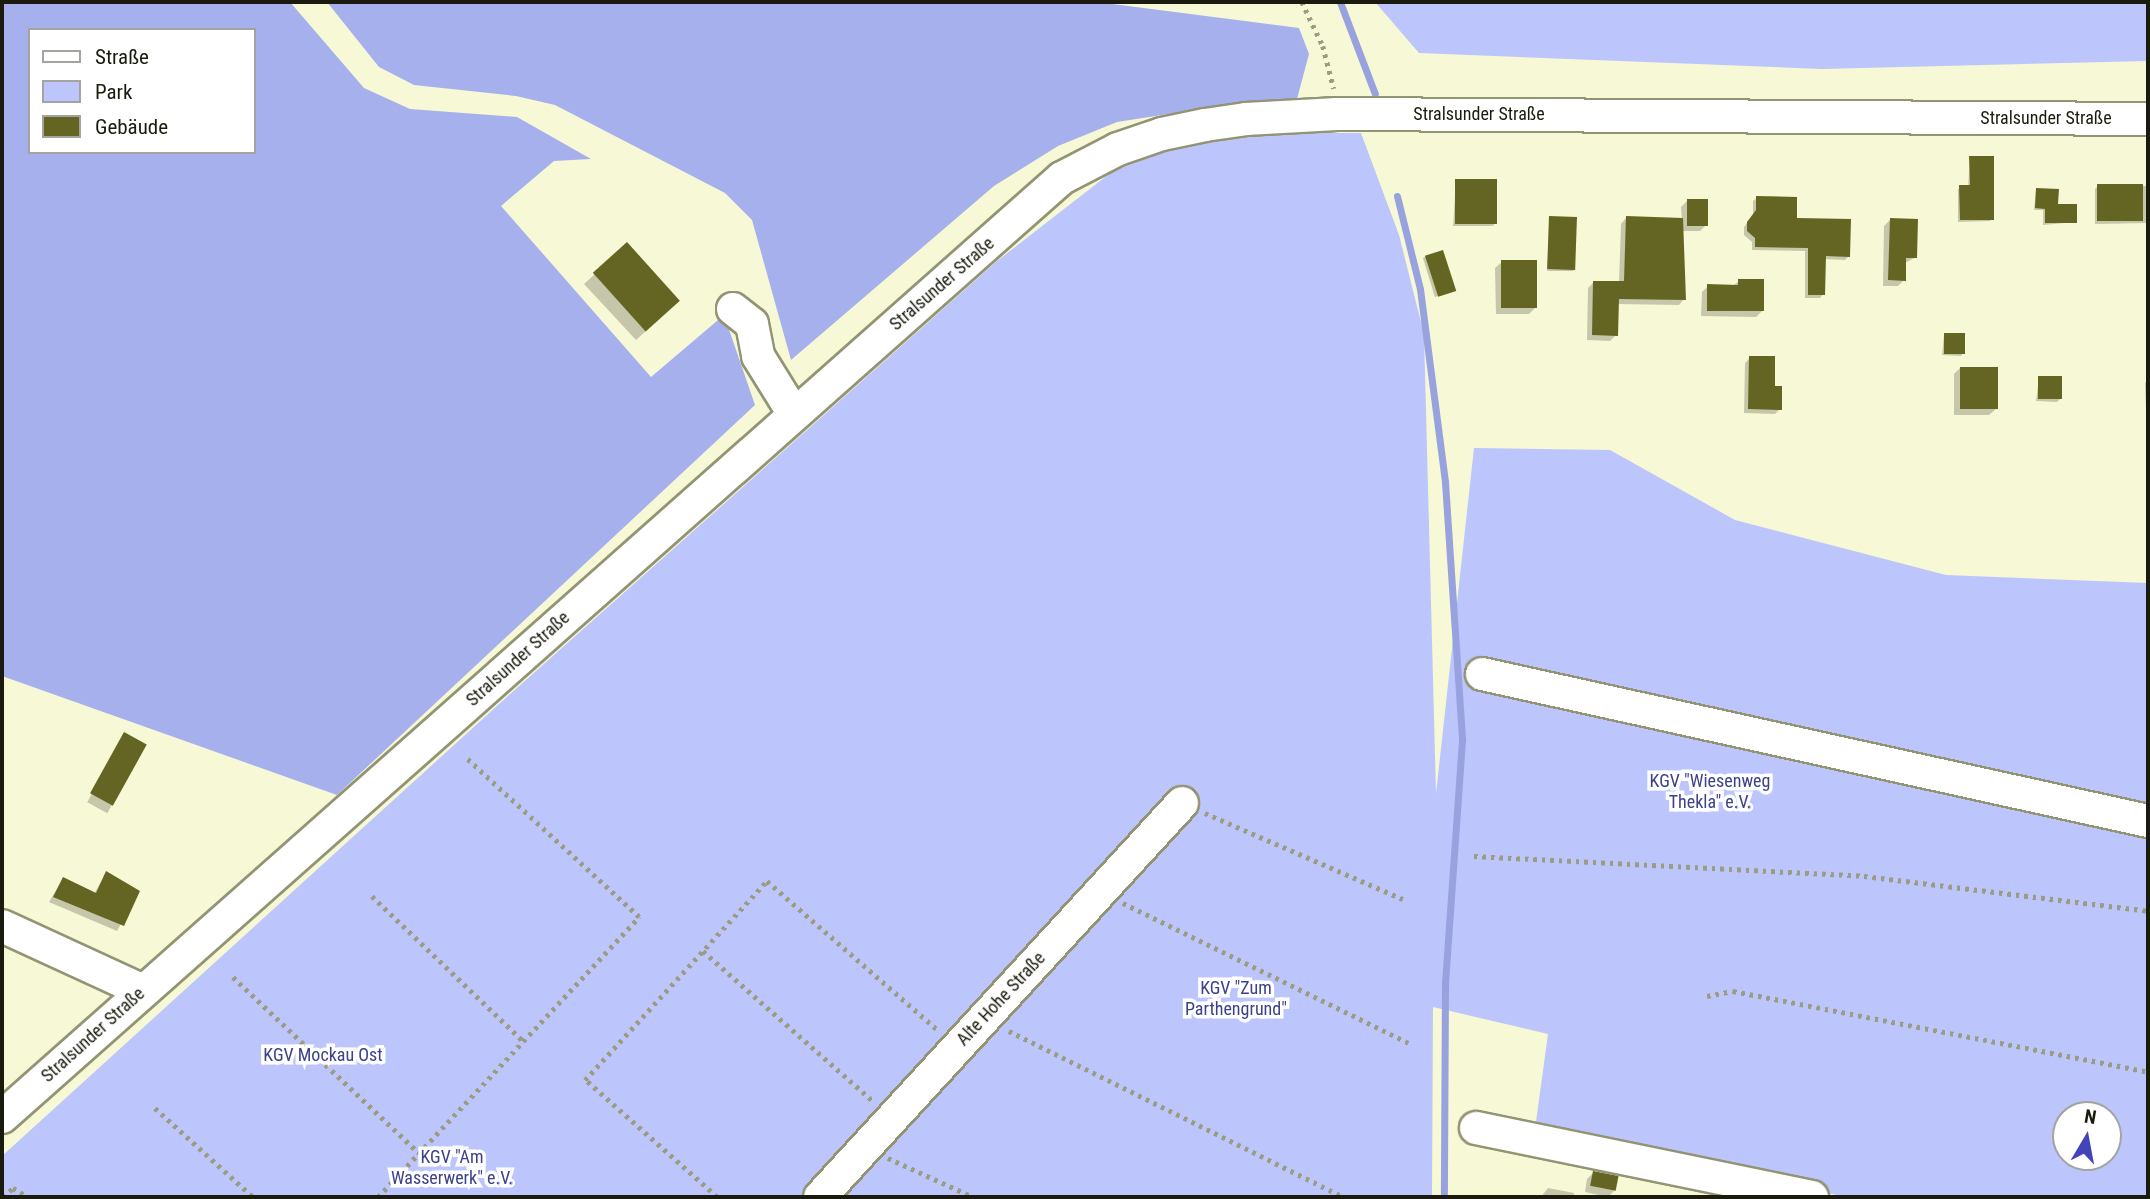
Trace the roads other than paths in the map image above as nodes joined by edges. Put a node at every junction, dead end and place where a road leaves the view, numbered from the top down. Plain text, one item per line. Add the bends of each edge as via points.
1 (2148, 119) edge
2 (733, 309) dead end
3 (794, 414) junction
4 (1482, 674) dead end
5 (1182, 803) road end
6 (2148, 821) edge
7 (2, 926) edge
8 (143, 991) junction
9 (2, 1117) edge
10 (1475, 1128) dead end
11 (820, 1197) edge
12 (1812, 1197) edge

1 - 3 street, Stralsunder Straße via 1337,114 1246,119 1162,134 1062,178
2 - 3 street via 752,324 758,356
3 - 8 street, Stralsunder Straße
4 - 6 street
5 - 11 street, Alte Hohe Straße
7 - 8 street
8 - 9 street, Stralsunder Straße
10 - 12 street

